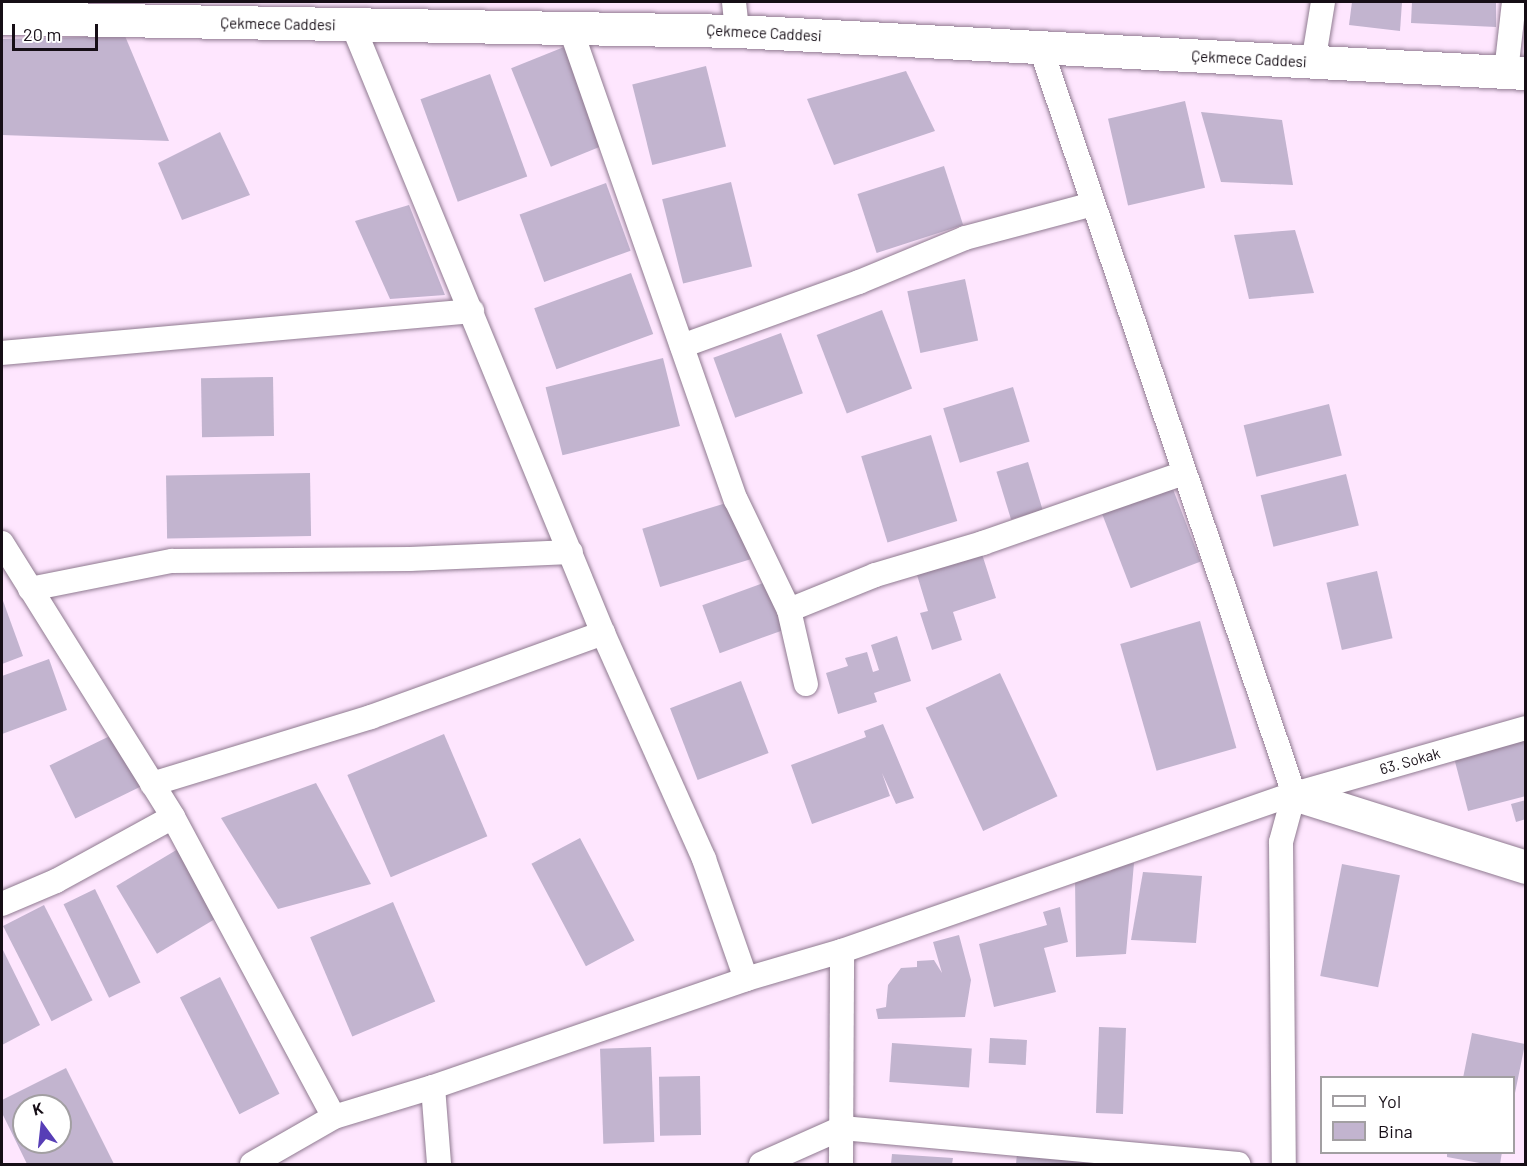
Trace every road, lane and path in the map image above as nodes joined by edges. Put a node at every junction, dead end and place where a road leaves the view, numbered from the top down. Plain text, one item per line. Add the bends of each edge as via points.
1 (1323, 2) edge
2 (1514, 2) edge
3 (735, 16) edge
4 (2, 18) edge
5 (353, 26) junction
6 (571, 30) junction
7 (1041, 49) junction
8 (1313, 63) junction
9 (1516, 73) edge
10 (1093, 204) junction
11 (472, 311) junction
12 (682, 346) junction
13 (2, 353) edge
14 (1184, 473) junction
15 (2, 543) edge
16 (571, 552) junction
17 (30, 589) junction
18 (789, 610) junction
19 (603, 633) junction
20 (806, 684) dead end
21 (1526, 728) edge
22 (152, 784) junction
23 (1294, 794) junction
24 (173, 817) junction
25 (1526, 867) edge
26 (2, 904) edge
27 (842, 951) junction
28 (746, 979) junction
29 (434, 1087) junction
30 (334, 1118) junction
31 (842, 1128) junction
32 (252, 1164) edge
33 (439, 1164) edge
34 (761, 1164) edge
35 (841, 1164) edge
36 (1238, 1164) edge
37 (1284, 1164) edge

1 - 8 street
2 - 9 street
3 - 6 main road, Çekmece Caddesi
3 - 7 main road, Çekmece Caddesi
4 - 5 main road, Çekmece Caddesi
5 - 6 main road, Çekmece Caddesi
5 - 11 street
6 - 12 street
7 - 8 main road, Çekmece Caddesi
7 - 10 street
8 - 9 main road, Çekmece Caddesi
10 - 12 street via 965,238 860,282
10 - 14 street
11 - 13 street
11 - 16 street
12 - 18 street via 736,500
14 - 18 street via 875,576
14 - 23 street
15 - 17 street
16 - 17 street via 410,559 172,561
16 - 19 street
17 - 22 street
18 - 20 street
19 - 22 street via 371,717
19 - 28 street via 704,859
21 - 23 street, 63. Sokak
22 - 24 street
23 - 25 main road
23 - 27 street, 63. Sokak
23 - 37 street via 1281,842
24 - 26 street via 56,881
24 - 30 street
27 - 28 street, 63. Sokak
27 - 31 street
28 - 29 street, 63. Sokak
29 - 30 street, 63. Sokak
29 - 33 street
30 - 32 street, 63. Sokak
31 - 34 street
31 - 35 street
31 - 36 street

